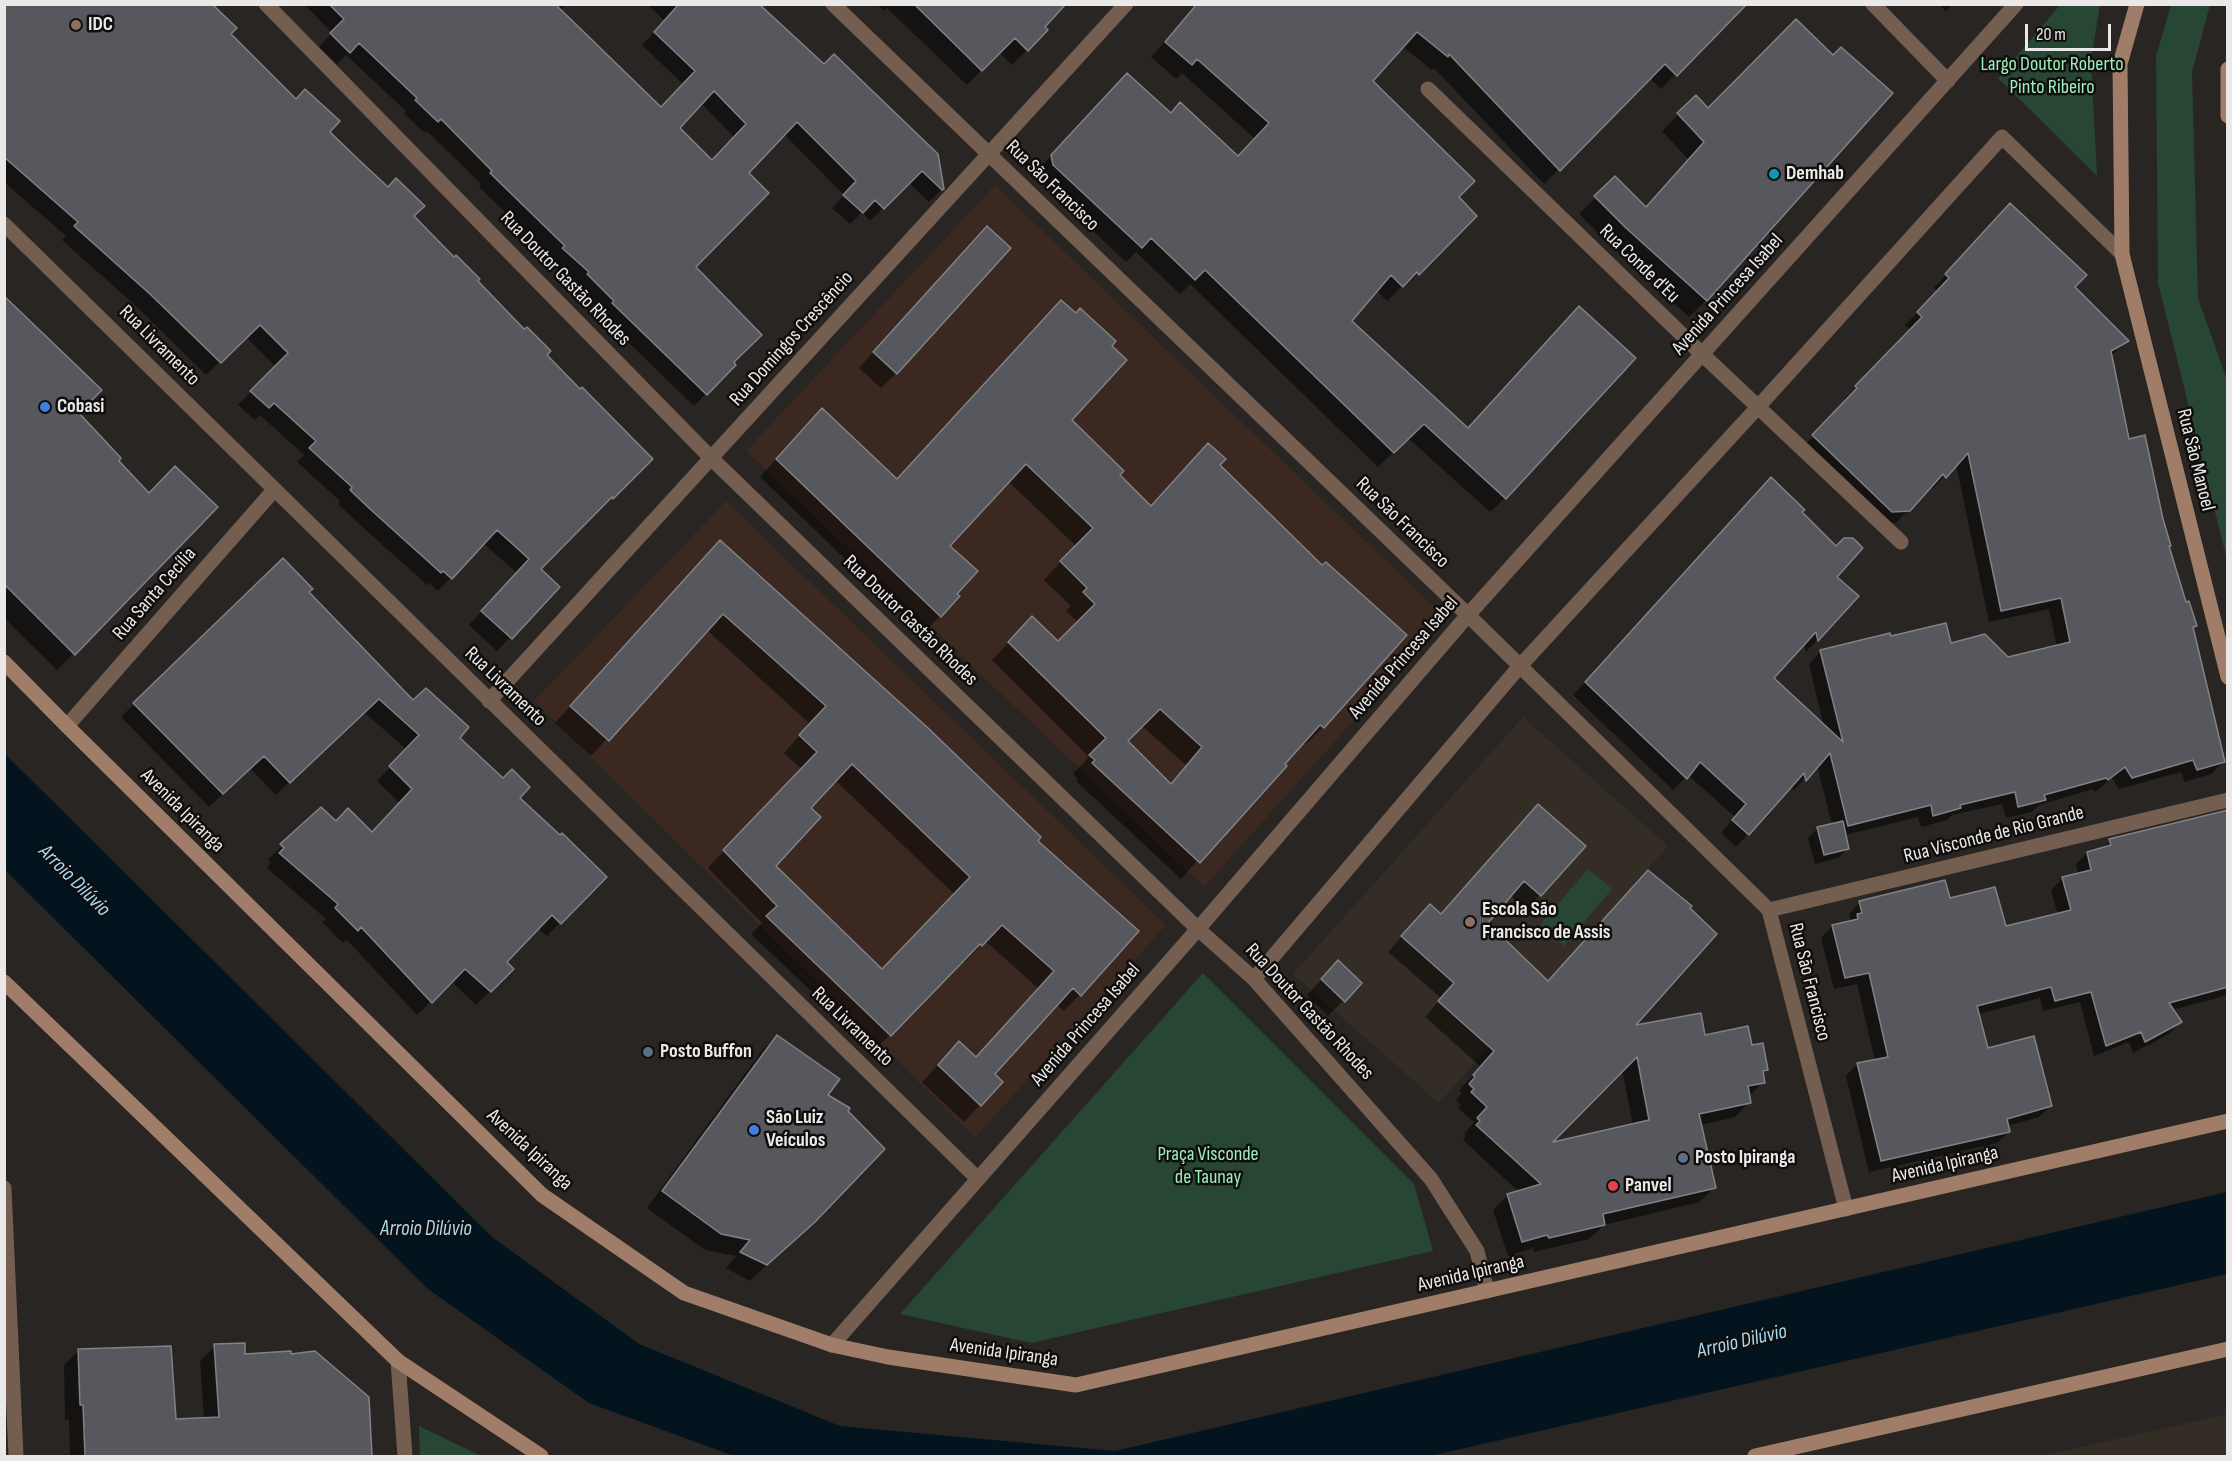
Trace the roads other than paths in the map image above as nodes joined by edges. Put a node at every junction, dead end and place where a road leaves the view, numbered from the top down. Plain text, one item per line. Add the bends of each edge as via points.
1 (266, 4) edge
2 (833, 4) edge
3 (1126, 4) edge
4 (1874, 4) edge
5 (2016, 4) edge
6 (2138, 4) edge
7 (2228, 69) edge
8 (1948, 81) junction
9 (1428, 89) dead end
10 (2228, 116) edge
11 (989, 155) junction
12 (4, 224) edge
13 (2122, 254) junction
14 (1703, 355) junction
15 (1758, 407) junction
16 (711, 458) junction
17 (274, 490) junction
18 (1901, 542) dead end
19 (1468, 615) junction
20 (4, 662) edge
21 (1520, 666) junction
22 (2228, 677) edge
23 (489, 701) junction
24 (67, 726) junction
25 (2228, 800) edge
26 (1769, 910) junction
27 (1198, 929) junction
28 (1254, 979) junction
29 (4, 982) edge
30 (2228, 1121) edge
31 (978, 1179) junction
32 (4, 1188) edge
33 (1846, 1209) junction
34 (1487, 1292) junction
35 (832, 1345) junction
36 (2228, 1349) edge
37 (398, 1360) junction
38 (15, 1456) edge
39 (405, 1456) edge
40 (541, 1456) edge
41 (1755, 1456) edge

1 - 16 street, Rua Doutor Gastão Rhodes
2 - 11 street, Rua São Francisco
3 - 11 street, Rua Domingos Crescêncio
4 - 8 street
5 - 8 street, Avenida Princesa Isabel
6 - 13 main road, Rua São Manoel via 2120,64
7 - 10 main road
8 - 14 street, Avenida Princesa Isabel
9 - 14 street, Rua Conde d'Eu
11 - 16 street, Rua Domingos Crescêncio
11 - 19 street, Rua São Francisco
12 - 17 street, Rua Livramento
13 - 15 street via 2002,137
13 - 22 main road, Rua São Manoel
14 - 15 street, Rua Conde d'Eu
14 - 19 street, Avenida Princesa Isabel
15 - 18 street, Rua Conde d'Eu
15 - 21 street
16 - 23 street, Rua Domingos Crescêncio
16 - 27 street, Rua Doutor Gastão Rhodes
17 - 23 street, Rua Livramento
17 - 24 street, Rua Santa Cecília
19 - 21 street, Rua São Francisco
19 - 27 street, Avenida Princesa Isabel
20 - 24 main road, Avenida Ipiranga
21 - 26 street, Rua São Francisco
21 - 28 street
23 - 31 street, Rua Livramento
24 - 35 main road, Avenida Ipiranga via 542,1195 684,1293
25 - 26 street, Rua Visconde de Rio Grande
26 - 33 street, Rua São Francisco
27 - 28 street, Rua Doutor Gastão Rhodes
27 - 31 street, Avenida Princesa Isabel
28 - 34 street, Rua Doutor Gastão Rhodes via 1431,1179 1477,1251
29 - 37 main road
30 - 33 main road, Avenida Ipiranga
31 - 35 street, Avenida Princesa Isabel
32 - 38 street
33 - 34 main road, Avenida Ipiranga
34 - 35 main road, Avenida Ipiranga via 1076,1385
36 - 41 main road
37 - 39 street
37 - 40 main road

